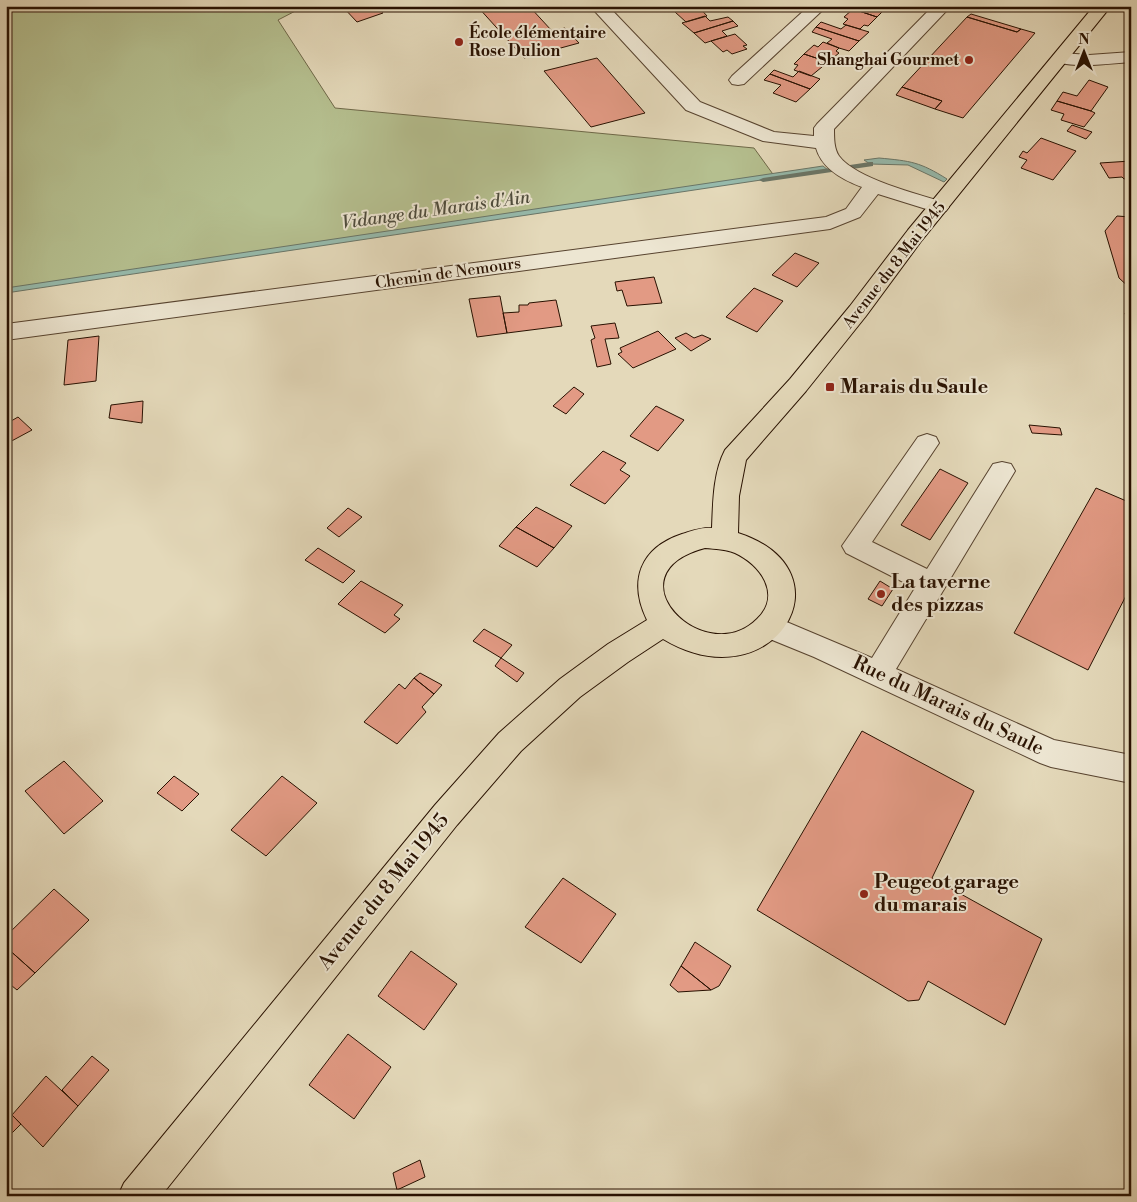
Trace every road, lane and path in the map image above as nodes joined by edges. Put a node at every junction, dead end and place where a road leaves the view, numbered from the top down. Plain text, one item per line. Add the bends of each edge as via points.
1 (598, 6) edge
2 (819, 6) edge
3 (943, 6) edge
4 (1103, 6) edge
5 (1131, 57) edge
6 (1062, 58) junction
7 (738, 80) dead end
8 (824, 143) junction
9 (874, 185) junction
10 (939, 207) junction
11 (6, 332) edge
12 (927, 443) dead end
13 (1002, 471) dead end
14 (724, 539) junction
15 (932, 584) junction
16 (665, 623) junction
17 (770, 627) junction
18 (878, 673) junction
19 (1131, 769) edge
20 (137, 1196) edge

1 - 8 street via 693,106 770,137
2 - 7 street
3 - 8 street via 824,128
4 - 6 main road, Avenue du 8 Mai 1945
5 - 6 street
6 - 10 main road, Avenue du 8 Mai 1945
8 - 9 street via 830,158 840,169
9 - 10 street
9 - 11 street, Chemin de Nemours via 853,213 830,223
10 - 14 main road, Avenue du 8 Mai 1945 via 804,378 734,457 726,496
12 - 15 street via 854,546
13 - 15 street
14 - 16 main road via 705,538 687,542 658,562 651,576 650,592 654,608
14 - 17 main road via 759,554 772,566 780,581 783,597 780,613
15 - 18 street
16 - 17 main road via 680,635 719,646 757,638
16 - 20 main road, Avenue du 8 Mai 1945 via 570,688 510,742 440,823
17 - 18 street, Rue du Marais du Saule
18 - 19 street, Rue du Marais du Saule via 1051,753

